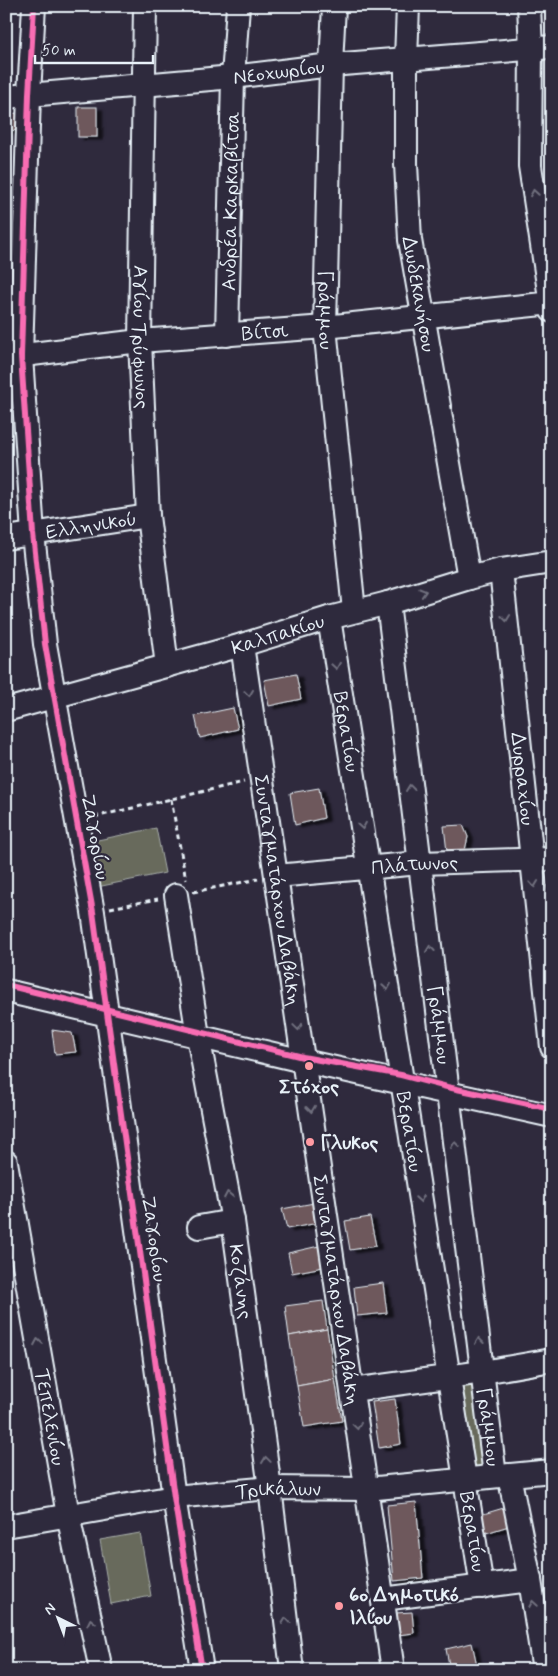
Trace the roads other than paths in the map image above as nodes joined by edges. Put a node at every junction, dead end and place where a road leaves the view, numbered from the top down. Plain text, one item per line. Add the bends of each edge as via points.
1 (34, 6) edge
2 (145, 6) edge
3 (238, 6) edge
4 (334, 6) edge
5 (408, 6) edge
6 (529, 6) edge
7 (541, 48) edge
8 (406, 59) junction
9 (331, 65) junction
10 (233, 77) junction
11 (143, 85) junction
12 (28, 94) junction
13 (6, 97) edge
14 (551, 305) edge
15 (423, 317) junction
16 (324, 327) junction
17 (226, 335) junction
18 (140, 341) junction
19 (14, 356) edge
20 (148, 516) junction
21 (33, 534) junction
22 (6, 538) edge
23 (552, 562) edge
24 (502, 570) junction
25 (469, 578) junction
26 (388, 603) junction
27 (354, 610) junction
28 (329, 618) junction
29 (242, 645) junction
30 (167, 666) junction
31 (54, 697) junction
32 (6, 710) edge
33 (541, 859) edge
34 (420, 863) junction
35 (368, 867) junction
36 (276, 876) junction
37 (181, 889) road end
38 (6, 991) edge
39 (108, 1015) junction
40 (198, 1036) junction
41 (552, 1047) edge
42 (304, 1061) junction
43 (401, 1082) junction
44 (448, 1093) junction
45 (552, 1116) edge
46 (6, 1162) edge
47 (9, 1195) edge
48 (233, 1221) junction
49 (198, 1227) dead end
50 (552, 1360) edge
51 (483, 1372) junction
52 (448, 1377) junction
53 (352, 1390) junction
54 (552, 1470) edge
55 (502, 1476) junction
56 (464, 1479) junction
57 (270, 1488) junction
58 (367, 1489) junction
59 (174, 1497) junction
60 (68, 1515) junction
61 (6, 1526) edge
62 (530, 1580) junction
63 (482, 1587) junction
64 (383, 1599) junction
65 (101, 1670) edge
66 (202, 1670) edge
67 (292, 1670) edge
68 (394, 1670) edge
69 (544, 1670) edge

1 - 12 street, Ζαγορίου
2 - 11 street, Αγίου Τρύφωνος
3 - 10 street, Ανδρέα Καρκαβίτσα
4 - 9 street, Γράμμου
5 - 8 street, Δωδεκανήσου
6 - 7 street
7 - 8 street, Νεοχωρίου
14 -> 7 street via 530,166
8 - 9 street, Νεοχωρίου
8 - 15 street, Δωδεκανήσου via 407,197 410,240
9 - 10 street, Νεοχωρίου
9 - 16 street, Γράμμου
10 - 11 street, Νεοχωρίου
10 - 17 street, Ανδρέα Καρκαβίτσα
11 - 12 street, Νεοχωρίου
11 - 18 street, Αγίου Τρύφωνος
12 - 13 street, Νεοχωρίου
12 - 19 street, Ζαγορίου
14 - 15 street, Βίτσι
15 - 16 street, Βίτσι
15 - 25 street, Δωδεκανήσου
16 - 17 street, Βίτσι
16 - 27 street, Γράμμου
17 - 18 street, Βίτσι
18 - 19 street, Βίτσι
18 - 20 street, Αγίου Τρύφωνος
19 - 21 street, Ζαγορίου
20 - 21 street, Ελληνικού
20 - 30 street, Αγίου Τρύφωνος
21 - 22 street, Ελληνικού
21 - 31 street, Ζαγορίου
23 - 24 street, Καλπακίου
24 - 25 street, Καλπακίου
24 -> 33 street, Δυρραχίου
26 -> 25 street, Καλπακίου
26 - 27 street, Καλπακίου
34 -> 26 street, Γράμμου
27 - 28 street, Καλπακίου
28 - 29 street, Καλπακίου
28 -> 35 street, Βερατίου
29 - 30 street, Καλπακίου
29 -> 36 street, Συνταγματάρχου Δαβάκη
30 - 31 street, Καλπακίου
31 - 32 street, Καλπακίου
31 - 39 street, Ζαγορίου
33 - 34 street, Πλάτωνος
33 -> 41 street, Δυρραχίου
34 - 35 street, Πλάτωνος
44 -> 34 street, Γράμμου
35 - 36 street, Πλάτωνος
35 -> 43 street, Βερατίου
36 -> 42 street, Συνταγματάρχου Δαβάκη
37 - 40 street, Κοζάνης
38 - 39 street
39 - 40 street
39 - 59 street, Ζαγορίου
40 - 42 street
48 -> 40 street, Κοζάνης
42 - 43 street
42 -> 53 street, Συνταγματάρχου Δαβάκη
43 - 44 street
43 -> 52 street, Βερατίου
44 - 45 street
51 -> 44 street, Γράμμου
46 - 47 street, Τεπελενίου
60 -> 47 street, Τεπελενίου
48 - 49 street
57 -> 48 street, Κοζάνης
50 - 51 street
51 - 52 street
51 - 55 street, Γράμμου
52 - 53 street
52 - 56 street, Βερατίου
53 -> 58 street, Συνταγματάρχου Δαβάκη
54 - 55 street, Τρικάλων
55 - 56 street, Τρικάλων
55 - 62 street, Γράμμου
56 - 58 street, Τρικάλων
56 - 63 street, Βερατίου
57 - 58 street, Τρικάλων
57 - 59 street, Τρικάλων
67 -> 57 street, Κοζάνης
58 - 64 street, Συνταγματάρχου Δαβάκη
59 - 60 street, Τρικάλων
59 - 66 street, Ζαγορίου
60 - 61 street, Τρικάλων
65 -> 60 street, Τεπελενίου
62 - 63 street
69 -> 62 street, Γράμμου
63 - 64 street
64 - 68 street, Συνταγματάρχου Δαβάκη

